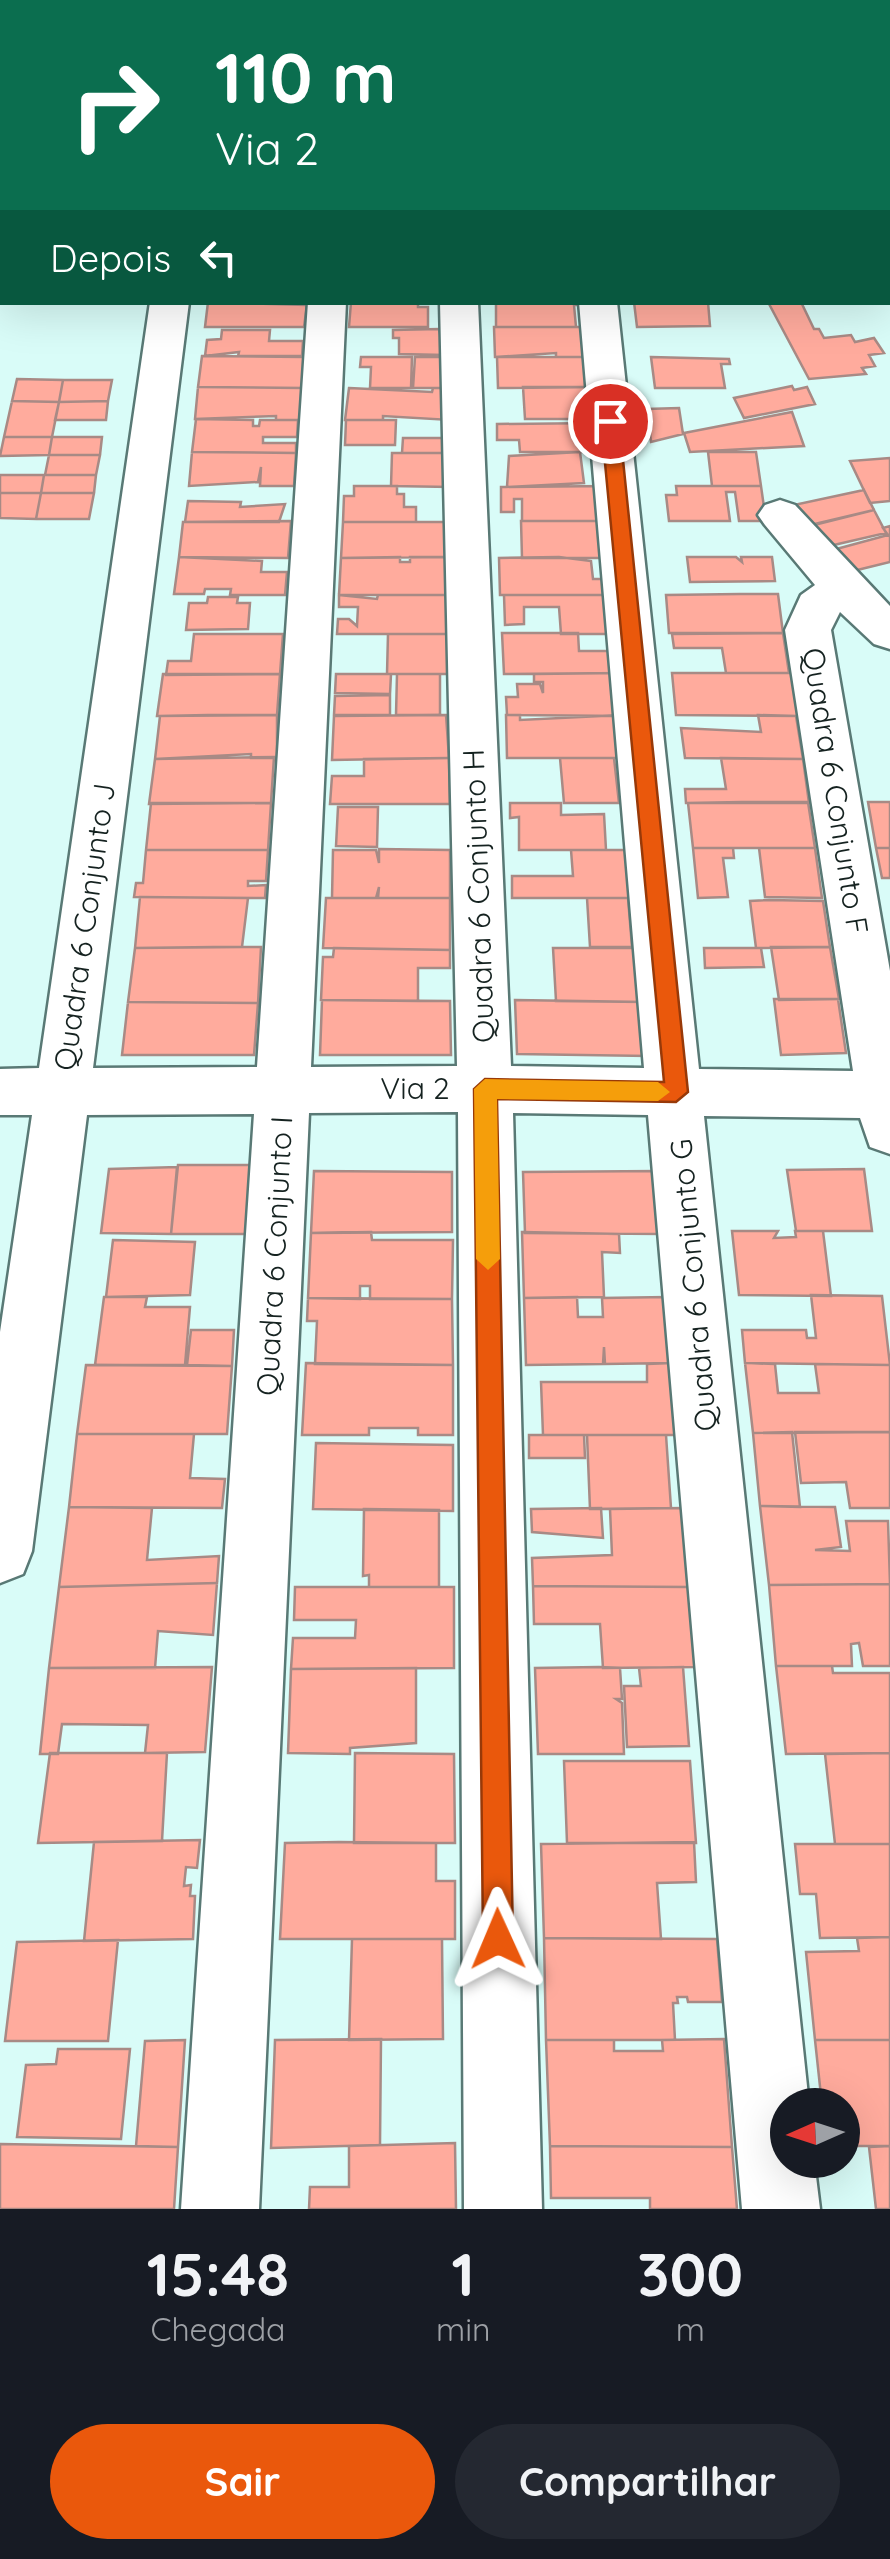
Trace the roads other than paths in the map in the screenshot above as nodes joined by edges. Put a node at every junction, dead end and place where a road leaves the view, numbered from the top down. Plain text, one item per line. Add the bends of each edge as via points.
1 (170, 305) edge
2 (326, 305) edge
3 (459, 305) edge
4 (598, 305) edge
5 (780, 515) dead end
6 (842, 587) junction
7 (890, 632) edge
8 (284, 1089) junction
9 (485, 1089) junction
10 (63, 1091) junction
11 (0, 1092) edge
12 (676, 1092) junction
13 (888, 1107) edge
14 (0, 1551) edge
15 (220, 2209) edge
16 (502, 2209) edge
17 (781, 2209) edge

1 - 10 street, Quadra 6 Conjunto J
2 - 8 street, Quadra 6 Conjunto I
3 - 9 street, Quadra 6 Conjunto H
4 - 12 street, Quadra 6 Conjunto G
5 - 6 street
6 - 7 street
6 - 13 street, Quadra 6 Conjunto F via 818,606 808,630
8 - 9 street, Via 2
8 - 10 street, Via 2
8 - 15 street, Quadra 6 Conjunto I
9 - 12 street, Via 2
9 - 16 street, Quadra 6 Conjunto H
10 - 11 street, Via 2
10 - 14 street, Quadra 6 Conjunto J
12 - 13 street, Via 2
12 - 17 street, Quadra 6 Conjunto G

